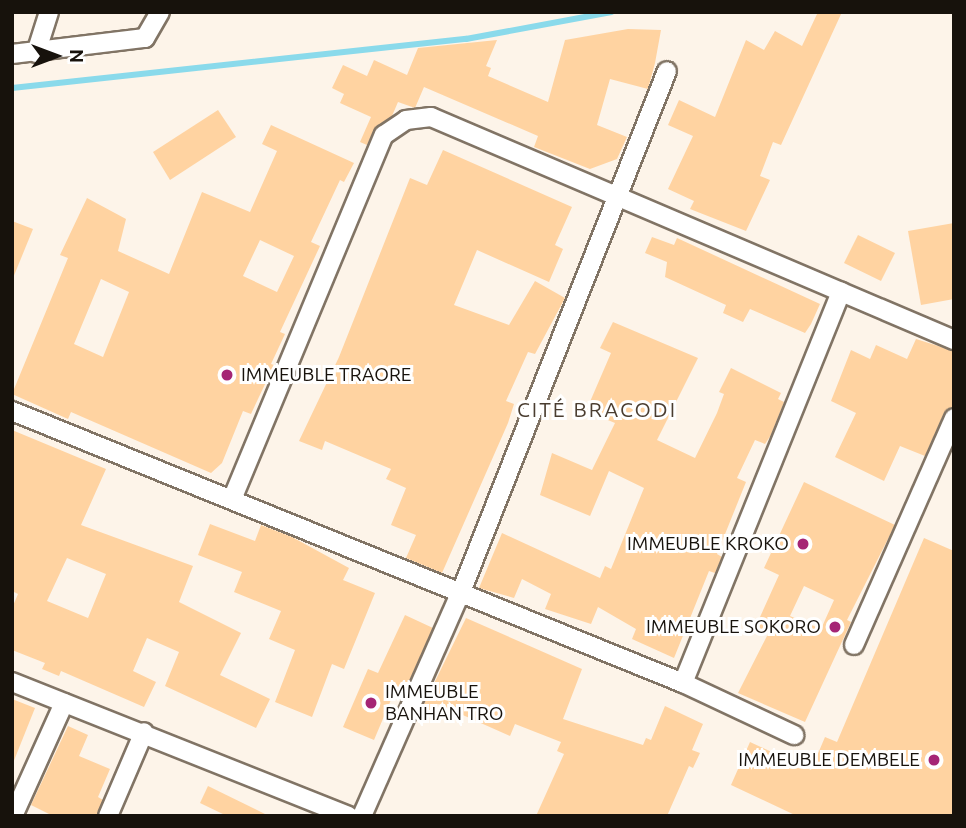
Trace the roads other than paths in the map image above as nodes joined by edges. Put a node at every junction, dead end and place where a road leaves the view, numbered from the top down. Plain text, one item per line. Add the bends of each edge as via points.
1 (49, 12) edge
2 (160, 12) edge
3 (36, 53) junction
4 (12, 54) edge
5 (667, 71) dead end
6 (619, 195) junction
7 (841, 292) junction
8 (954, 340) edge
9 (12, 411) edge
10 (954, 418) edge
11 (233, 497) junction
12 (461, 592) junction
13 (854, 645) dead end
14 (12, 682) edge
15 (683, 683) junction
16 (64, 703) junction
17 (144, 732) junction
18 (794, 735) dead end
19 (13, 816) edge
20 (108, 816) edge
21 (348, 816) edge
22 (362, 816) edge

1 - 3 street
2 - 3 street via 145,38
3 - 4 street
5 - 6 street
6 - 7 street
6 - 11 street via 431,117 406,120 384,135
6 - 12 street
7 - 8 street
7 - 15 street
9 - 11 street
10 - 13 street
11 - 12 street
12 - 15 street
12 - 22 street
14 - 16 street
15 - 18 street
16 - 17 street
16 - 19 street
17 - 20 street
17 - 21 street

